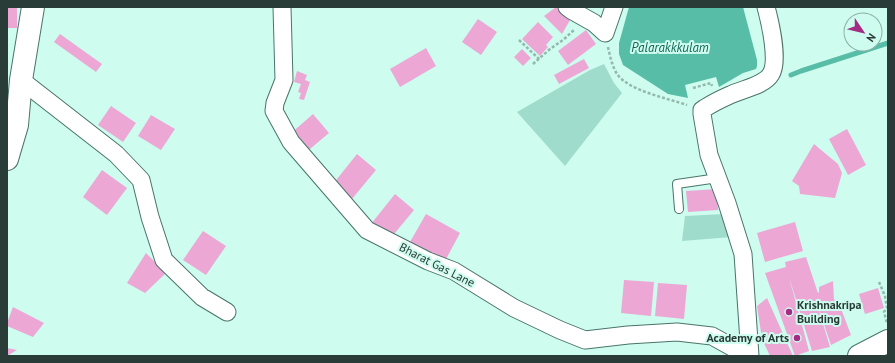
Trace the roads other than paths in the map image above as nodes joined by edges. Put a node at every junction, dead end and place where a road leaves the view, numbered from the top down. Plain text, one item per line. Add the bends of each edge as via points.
1 (33, 7) edge
2 (282, 7) edge
3 (566, 7) edge
4 (766, 7) edge
5 (606, 21) edge
6 (21, 80) junction
7 (12, 123) edge
8 (7, 159) edge
9 (718, 178) junction
10 (679, 209) dead end
11 (227, 312) dead end
12 (888, 341) edge
13 (749, 356) edge
14 (859, 356) edge

1 - 6 main road
2 - 13 street, Bharat Gas Lane via 284,80 274,103 274,111 290,142 367,230 428,261 454,271 514,308 585,340 677,332 712,336
3 - 5 street
4 - 9 street via 771,26 775,65 771,75 763,82 731,94 702,110 709,155
6 - 7 main road
6 - 11 street via 116,154 140,180 164,260 202,297
7 - 8 main road
9 - 10 lane via 677,184
9 - 13 street via 743,254
12 - 14 main road

